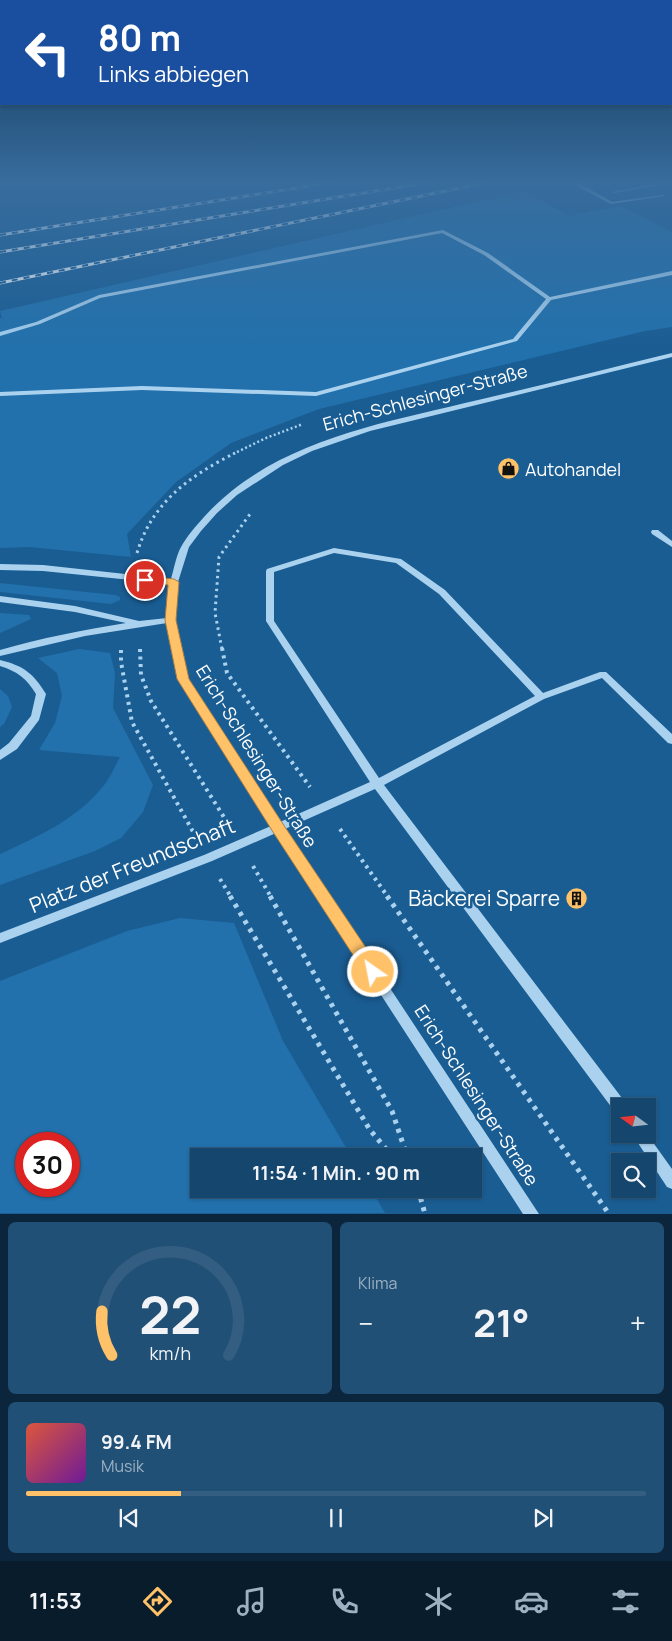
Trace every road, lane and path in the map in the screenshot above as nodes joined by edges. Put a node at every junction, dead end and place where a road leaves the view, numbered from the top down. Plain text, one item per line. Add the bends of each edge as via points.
1 (407, 238) edge
2 (455, 238) edge
3 (672, 273) edge
4 (549, 299) junction
5 (0, 334) edge
6 (672, 355) edge
7 (0, 394) edge
8 (251, 513) dead end
9 (655, 532) dead end
10 (672, 545) edge
11 (0, 567) edge
12 (174, 582) junction
13 (0, 600) edge
14 (171, 620) junction
15 (140, 624) junction
16 (0, 653) edge
17 (0, 663) edge
18 (141, 675) dead end
19 (542, 697) junction
20 (672, 740) edge
21 (0, 756) edge
22 (376, 784) junction
23 (325, 807) junction
24 (278, 828) junction
25 (240, 843) junction
26 (0, 938) edge
27 (613, 1098) edge
28 (645, 1143) edge
29 (404, 1148) edge
30 (672, 1182) edge
31 (421, 1198) edge
32 (426, 1214) edge
33 (532, 1214) edge
34 (609, 1214) edge

1 - 5 street via 99,297 38,324
2 - 4 street via 486,254
3 - 4 street
4 - 7 street via 515,340 316,394 142,388
6 - 12 street, Erich-Schlesinger-Straße via 368,429 309,449 255,479 214,511 185,547
8 - 23 path via 220,557 215,613 227,673
9 - 10 street
11 - 12 street via 43,568
12 - 14 street, Erich-Schlesinger-Straße
13 - 15 street via 75,609
14 - 15 street
14 - 24 street, Erich-Schlesinger-Straße via 183,679
15 - 16 street
17 - 21 street via 28,674 41,694 36,716 13,746
18 - 25 path via 151,701
19 - 20 street, Platz der Freundschaft via 603,674
19 - 22 street, Platz der Freundschaft
19 - 22 street via 442,592 398,560 334,550 270,572 270,621
22 - 23 street, Platz der Freundschaft
22 - 27 street
23 - 24 street, Platz der Freundschaft
23 - 34 path
24 - 25 street, Platz der Freundschaft
24 - 33 street, Erich-Schlesinger-Straße
25 - 26 street, Platz der Freundschaft
25 - 29 path via 392,1110
28 - 30 street
31 - 32 path

